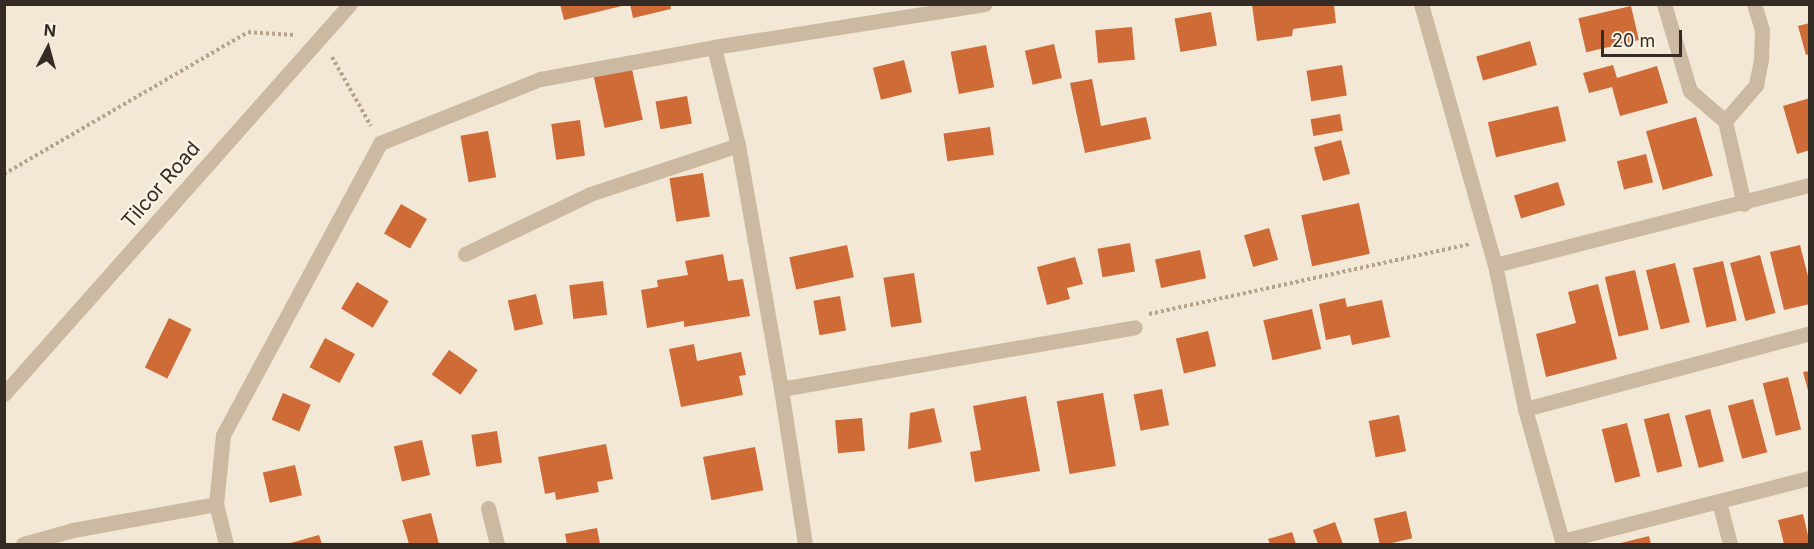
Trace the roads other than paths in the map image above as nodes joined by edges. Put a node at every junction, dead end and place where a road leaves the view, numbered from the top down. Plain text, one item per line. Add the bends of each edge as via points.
1 (350, 4) edge
2 (985, 4) edge
3 (1420, 4) edge
4 (1664, 4) edge
5 (1754, 4) edge
6 (714, 47) junction
7 (1725, 121) junction
8 (738, 145) junction
9 (1809, 185) edge
10 (1744, 204) junction
11 (465, 254) dead end
12 (1495, 265) junction
13 (1135, 327) road end
14 (1809, 333) edge
15 (781, 389) junction
16 (4, 394) edge
17 (1525, 409) junction
18 (1809, 478) edge
19 (1719, 502) junction
20 (216, 504) junction
21 (488, 508) dead end
22 (1562, 543) edge
23 (23, 544) edge
24 (226, 544) edge
25 (497, 544) edge
26 (805, 544) edge
27 (1730, 544) edge

1 - 16 street, Tilcor Road
2 - 6 street
3 - 12 street
4 - 7 street via 1690,91
5 - 7 street via 1762,30 1756,86
6 - 8 street
6 - 20 street via 540,80 380,143 223,435
7 - 10 street
8 - 11 street via 590,194
8 - 15 street
9 - 10 street
10 - 12 street
12 - 17 street
13 - 15 street
14 - 17 street
15 - 26 street
17 - 22 street
18 - 19 street
19 - 22 street
19 - 27 street
20 - 23 street via 73,530
20 - 24 street
21 - 25 street

